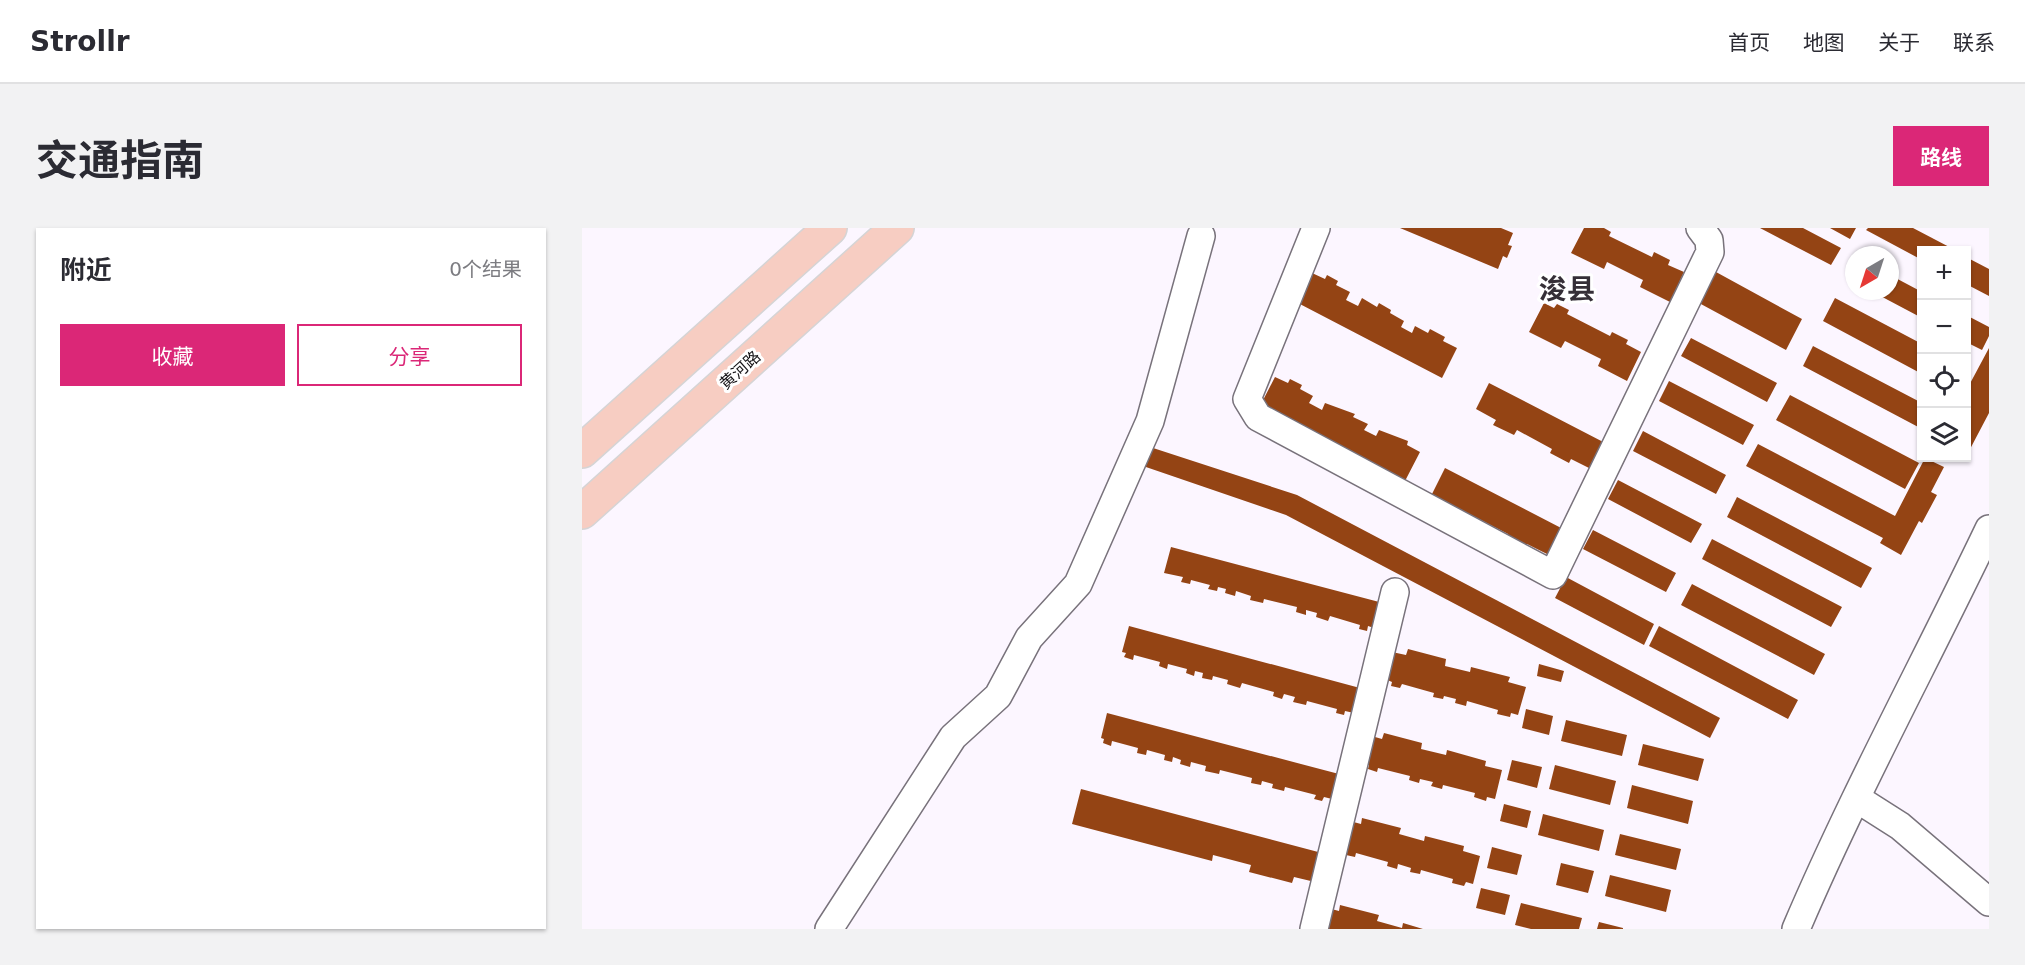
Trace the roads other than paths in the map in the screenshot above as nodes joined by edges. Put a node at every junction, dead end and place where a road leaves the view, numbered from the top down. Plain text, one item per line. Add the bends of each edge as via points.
1 (830, 228) edge
2 (897, 228) edge
3 (1316, 228) edge
4 (1700, 228) edge
5 (1201, 236) dead end
6 (582, 451) edge
7 (582, 512) edge
8 (1989, 529) edge
9 (1395, 592) dead end
10 (1856, 798) junction
11 (1989, 902) edge
12 (828, 929) edge
13 (1314, 929) edge
14 (1796, 929) edge

1 - 6 main road
2 - 7 main road, 黄河路
3 - 4 street via 1247,399 1258,417 1553,575 1710,252 1709,240
5 - 12 street via 1150,421 1078,584 1029,638 998,696 953,737
8 - 10 street
9 - 13 street
10 - 11 street via 1900,826
10 - 14 street

